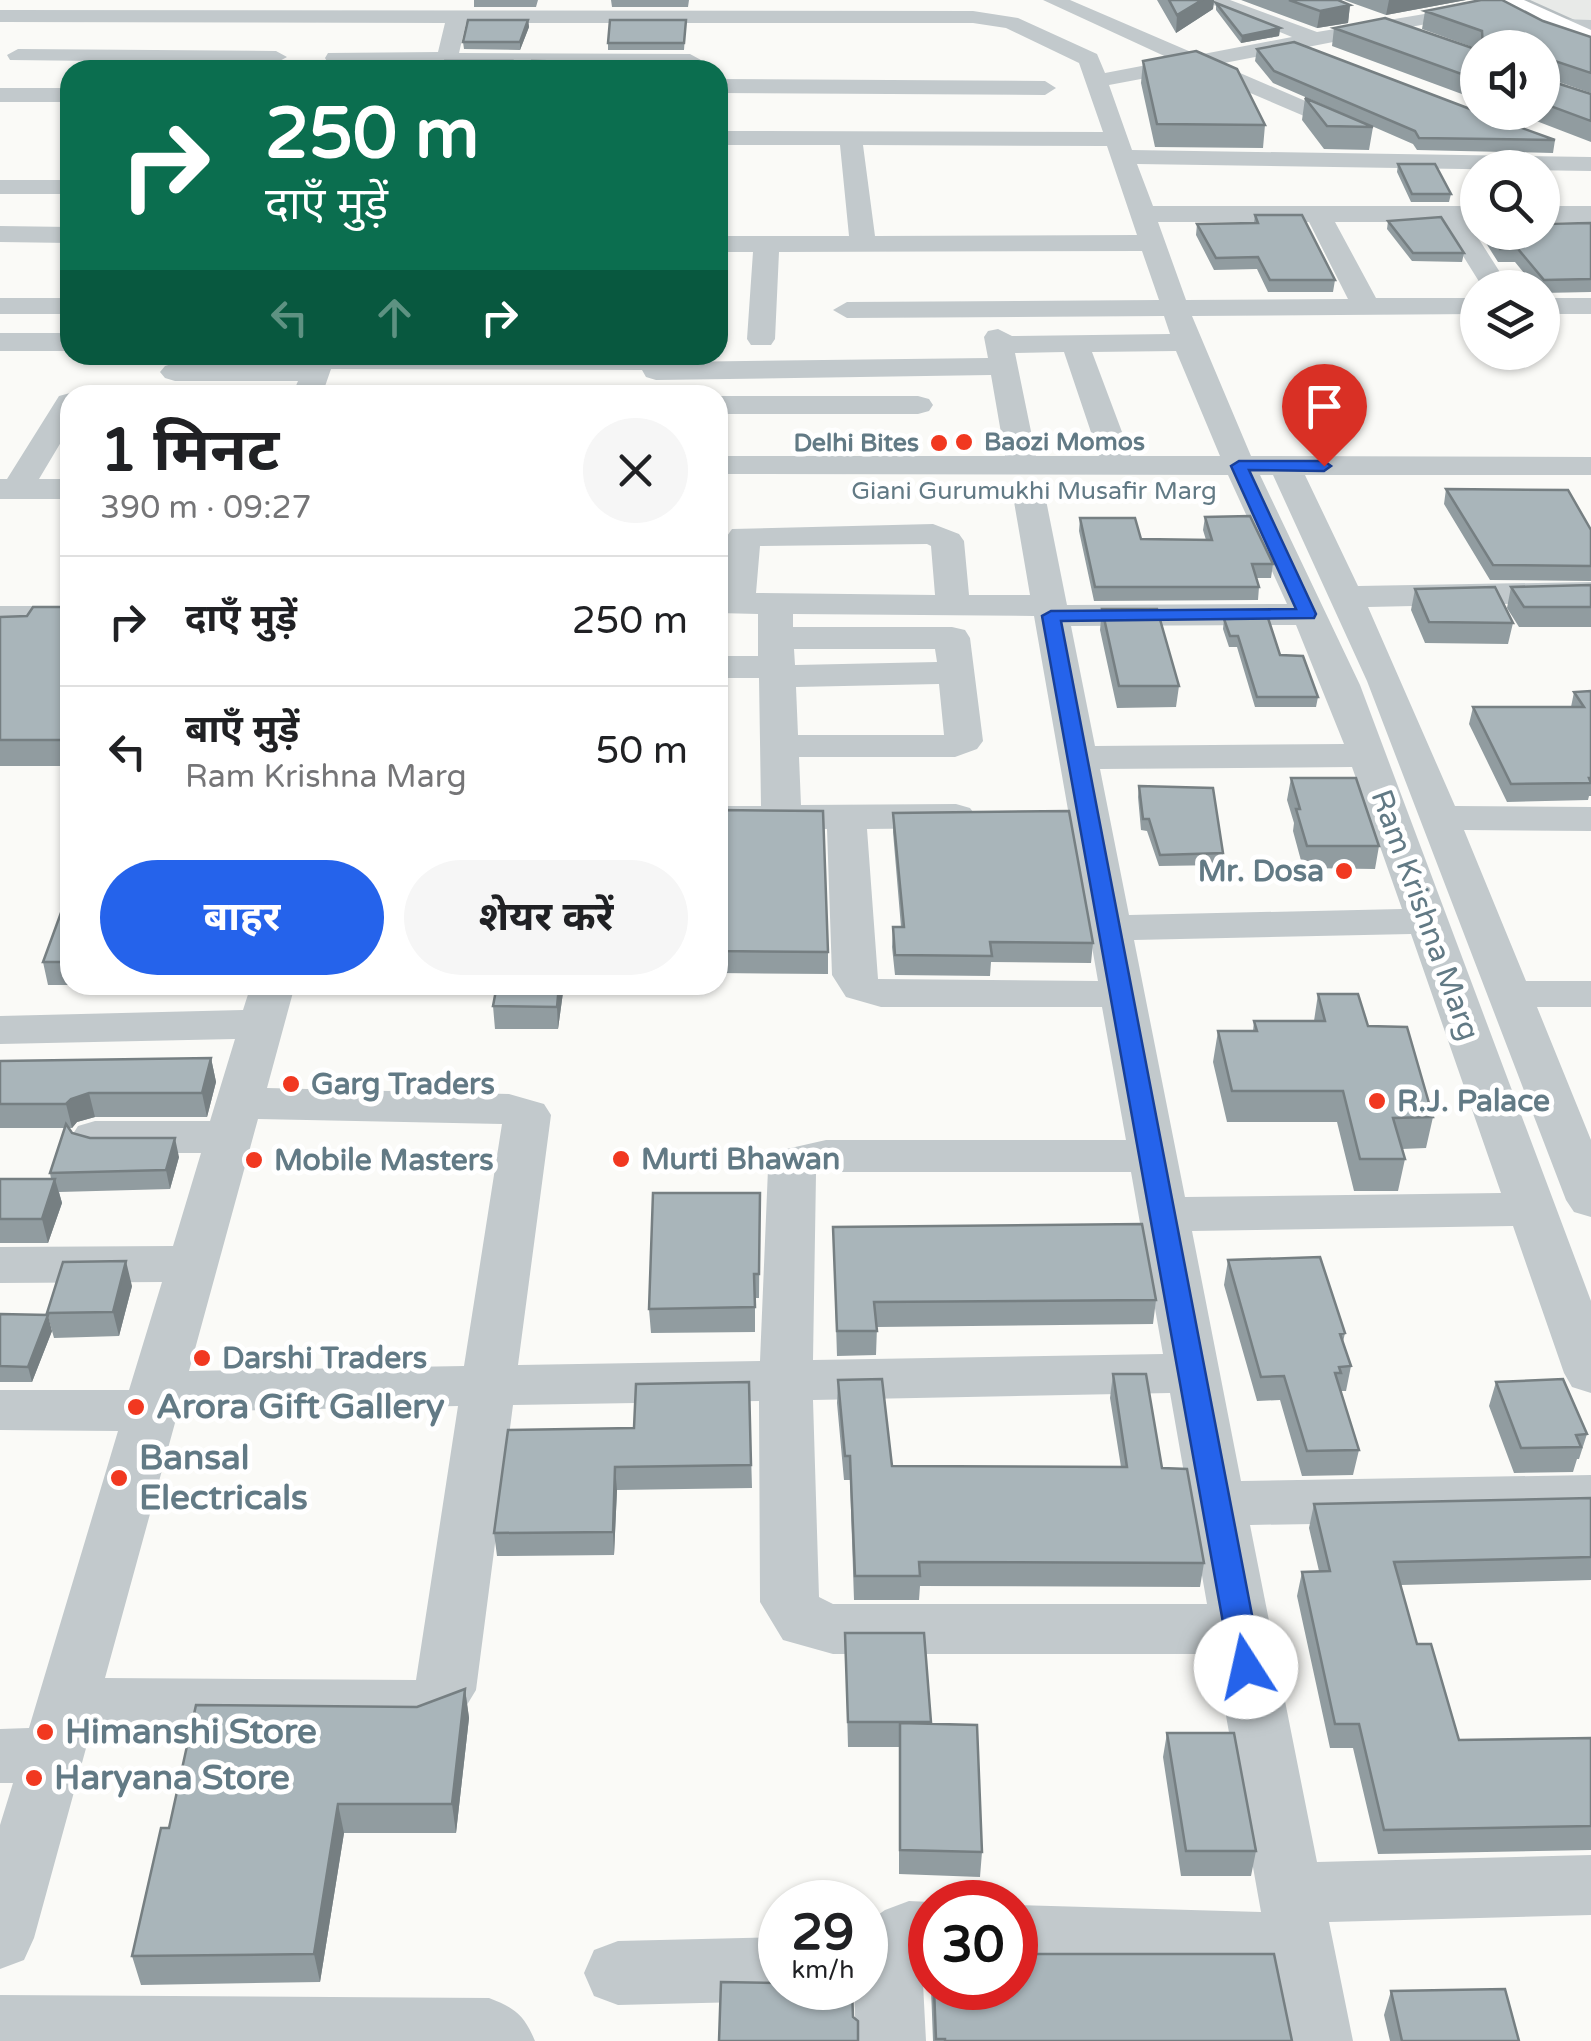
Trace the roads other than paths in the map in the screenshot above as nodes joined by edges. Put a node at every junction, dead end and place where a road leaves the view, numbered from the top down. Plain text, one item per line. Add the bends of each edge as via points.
1 (353, 0) edge
2 (1053, 0) edge
3 (1212, 0) edge
4 (90, 1) edge
5 (197, 1) edge
6 (782, 1) edge
7 (1507, 1) edge
8 (280, 3) dead end
9 (6, 5) edge
10 (536, 6) edge
11 (850, 6) edge
12 (306, 8) edge
13 (134, 9) edge
14 (1350, 13) edge
15 (54, 16) junction
16 (457, 16) junction
17 (608, 16) junction
18 (692, 16) junction
19 (1561, 25) junction
20 (1384, 26) junction
21 (1591, 26) edge
22 (97, 38) junction
23 (1591, 39) edge
24 (1303, 40) junction
25 (1422, 40) edge
26 (278, 55) edge
27 (81, 56) junction
28 (1329, 56) edge
29 (336, 58) dead end
30 (928, 59) dead end
31 (1042, 59) dead end
32 (108, 60) edge
33 (184, 60) edge
34 (446, 60) joint
35 (522, 60) edge
36 (598, 60) edge
37 (690, 60) edge
38 (1193, 61) junction
39 (6, 68) edge
40 (1093, 70) junction
41 (728, 86) edge
42 (846, 86) junction
43 (883, 86) junction
44 (1045, 88) dead end
45 (0, 94) edge
46 (60, 95) edge
47 (940, 113) junction
48 (888, 115) dead end
49 (846, 128) junction
50 (1543, 136) edge
51 (728, 137) edge
52 (1120, 148) junction
53 (1591, 154) edge
54 (1426, 162) junction
55 (1591, 164) edge
56 (8, 187) edge
57 (60, 187) edge
58 (0, 208) edge
59 (1143, 214) junction
60 (1318, 214) junction
61 (1460, 214) edge
62 (1560, 214) edge
63 (1591, 214) edge
64 (0, 234) edge
65 (60, 235) edge
66 (1153, 243) junction
67 (728, 244) edge
68 (766, 244) junction
69 (852, 244) junction
70 (924, 276) junction
71 (1040, 282) dead end
72 (845, 291) junction
73 (1170, 295) junction
74 (0, 306) edge
75 (60, 306) edge
76 (1366, 306) junction
77 (1460, 306) edge
78 (1560, 306) edge
79 (1591, 306) edge
80 (994, 308) junction
81 (761, 339) junction
82 (795, 339) dead end
83 (732, 340) dead end
84 (0, 342) edge
85 (60, 342) edge
86 (1187, 342) junction
87 (1075, 344) junction
88 (1001, 356) junction
89 (354, 365) edge
90 (570, 365) edge
91 (844, 368) junction
92 (912, 368) junction
93 (316, 370) edge
94 (657, 370) edge
95 (174, 374) edge
96 (728, 404) edge
97 (918, 405) junction
98 (60, 414) edge
99 (728, 465) edge
100 (60, 466) edge
101 (1591, 466) edge
102 (929, 467) junction
103 (1119, 467) junction
104 (12, 477) edge
105 (1245, 478) junction
106 (1025, 479) junction
107 (1291, 479) junction
108 (60, 487) edge
109 (728, 490) edge
110 (1591, 490) edge
111 (804, 535) junction
112 (872, 535) junction
113 (1591, 592) edge
114 (1349, 597) junction
115 (728, 603) edge
116 (875, 604) junction
117 (953, 605) junction
118 (1050, 611) junction
119 (1307, 614) junction
120 (0, 617) edge
121 (60, 617) edge
122 (782, 638) junction
123 (728, 662) edge
124 (778, 733) junction
125 (1367, 755) junction
126 (1078, 758) junction
127 (995, 815) edge
128 (846, 816) junction
129 (781, 817) junction
130 (728, 818) edge
131 (1439, 818) junction
132 (1591, 818) edge
133 (1427, 921) junction
134 (1110, 928) junction
135 (1122, 994) junction
136 (1508, 994) junction
137 (1591, 994) edge
138 (267, 1004) edge
139 (0, 1030) edge
140 (234, 1120) junction
141 (95, 1137) edge
142 (1152, 1156) junction
143 (1589, 1191) edge
144 (1531, 1209) junction
145 (1162, 1214) junction
146 (192, 1264) junction
147 (0, 1265) edge
148 (1192, 1374) junction
149 (1591, 1374) edge
150 (786, 1381) junction
151 (490, 1386) junction
152 (152, 1402) junction
153 (0, 1410) edge
154 (1591, 1496) edge
155 (1217, 1504) junction
156 (1240, 1630) junction
157 (39, 1739) edge
158 (1591, 1885) edge
159 (1294, 1919) junction
160 (1038, 1935) edge
161 (0, 1938) edge
162 (894, 1956) edge
163 (758, 1970) edge
164 (618, 1973) dead end
165 (0, 2028) edge
166 (500, 2041) edge
167 (891, 2041) edge
168 (1318, 2041) edge

1 - 10 street
2 - 38 street
3 - 24 street
4 - 9 street
4 - 13 street
5 - 8 street
5 - 13 street
6 - 10 street
6 - 11 street
7 - 19 main road
7 - 20 street
9 - 15 street
10 - 16 street
10 - 17 street
10 - 35 street
11 - 18 street
11 - 40 street via 1022,26
11 - 42 street via 853,50
12 - 13 street
12 - 16 street
12 - 26 street
13 - 15 street
13 - 22 street
14 - 20 street
15 - 39 street
16 - 34 street
17 - 18 street
17 - 36 street
18 - 37 street
19 - 21 street
19 - 23 main road
20 - 24 street
20 - 25 street
22 - 26 street
22 - 27 street
24 - 28 street
24 - 38 street
26 - 33 street
27 - 32 street
27 - 39 street
29 - 34 street
30 - 47 street
31 - 40 street
38 - 40 street
38 - 54 street
40 - 52 street, Ram Krishna Marg
41 - 42 street
42 - 43 street
42 - 49 street
43 - 47 street
43 - 48 street
44 - 47 street
45 - 46 street
47 - 49 street
47 - 52 street
49 - 51 street
49 - 69 street
50 - 53 street
52 - 54 street
52 - 59 street, Ram Krishna Marg
54 - 55 street
56 - 57 street
56 - 58 street
59 - 60 street
59 - 66 street, Ram Krishna Marg
60 - 61 street
60 - 76 street
62 - 63 street
64 - 65 street
66 - 70 street
66 - 73 street, Ram Krishna Marg
67 - 68 street
68 - 69 street
68 - 81 street
69 - 70 street
69 - 72 street
70 - 72 street
70 - 80 street
71 - 73 street
72 - 91 street
73 - 76 street
73 - 80 street
73 - 86 street, Ram Krishna Marg
74 - 75 street
76 - 77 street
78 - 79 street
80 - 88 street
81 - 82 street
81 - 83 street
84 - 85 street
86 - 87 street
86 - 105 street, Ram Krishna Marg
87 - 88 street
87 - 103 street
88 - 92 street
88 - 106 street
89 - 93 street
90 - 94 street
91 - 92 street
91 - 94 street
92 - 97 street
93 - 95 street
96 - 97 street
97 - 102 street
98 - 104 street
99 - 102 street, Giani Gurumukhi Musafir Marg
100 - 104 street
101 - 107 street
102 - 106 street, Giani Gurumukhi Musafir Marg
103 - 105 street, Giani Gurumukhi Musafir Marg
103 - 106 street, Giani Gurumukhi Musafir Marg
104 - 108 street
105 - 106 street, Giani Gurumukhi Musafir Marg
105 - 107 street, Giani Gurumukhi Musafir Marg
105 - 119 street, Ram Krishna Marg
106 - 109 street, Giani Gurumukhi Musafir Marg
106 - 118 street
107 - 110 street, Giani Gurumukhi Musafir Marg
107 - 114 street, Ram Krishna Marg
111 - 112 street
111 - 115 street via 744,536
111 - 122 street
112 - 116 street
112 - 117 street via 943,536
113 - 114 street
114 - 131 street, Ram Krishna Marg
115 - 122 street
116 - 117 street
116 - 122 street
117 - 118 street
118 - 119 street
118 - 126 street
119 - 125 street, Ram Krishna Marg
120 - 121 street
122 - 123 street
122 - 124 street
122 - 124 street via 952,638 962,718
124 - 129 street
125 - 126 street
125 - 133 street, Ram Krishna Marg
126 - 134 street via 1069,815
127 - 128 street
128 - 129 street
128 - 135 street via 854,975 862,988 881,994
129 - 130 street
131 - 132 street
131 - 136 street, Ram Krishna Marg
133 - 134 street
133 - 144 street, Ram Krishna Marg
134 - 135 street
135 - 142 street
136 - 137 street
136 - 143 street, Ram Krishna Marg
138 - 139 street
138 - 140 street
140 - 141 street
140 - 146 street
140 - 151 street via 509,1109 527,1115
142 - 145 street
142 - 150 street via 799,1161 792,1169
144 - 145 street
144 - 149 street, Ram Krishna Marg
145 - 148 street
146 - 147 street
146 - 152 street
148 - 150 street
148 - 155 street
150 - 151 street
150 - 156 street via 790,1602 804,1622 833,1629
151 - 152 street
151 - 157 street via 448,1677 438,1700
152 - 153 street
152 - 157 street
154 - 155 street
155 - 156 street
156 - 159 street
157 - 161 street
158 - 159 street
159 - 160 street
159 - 168 street
162 - 167 street
163 - 164 street
165 - 166 street via 474,2030

